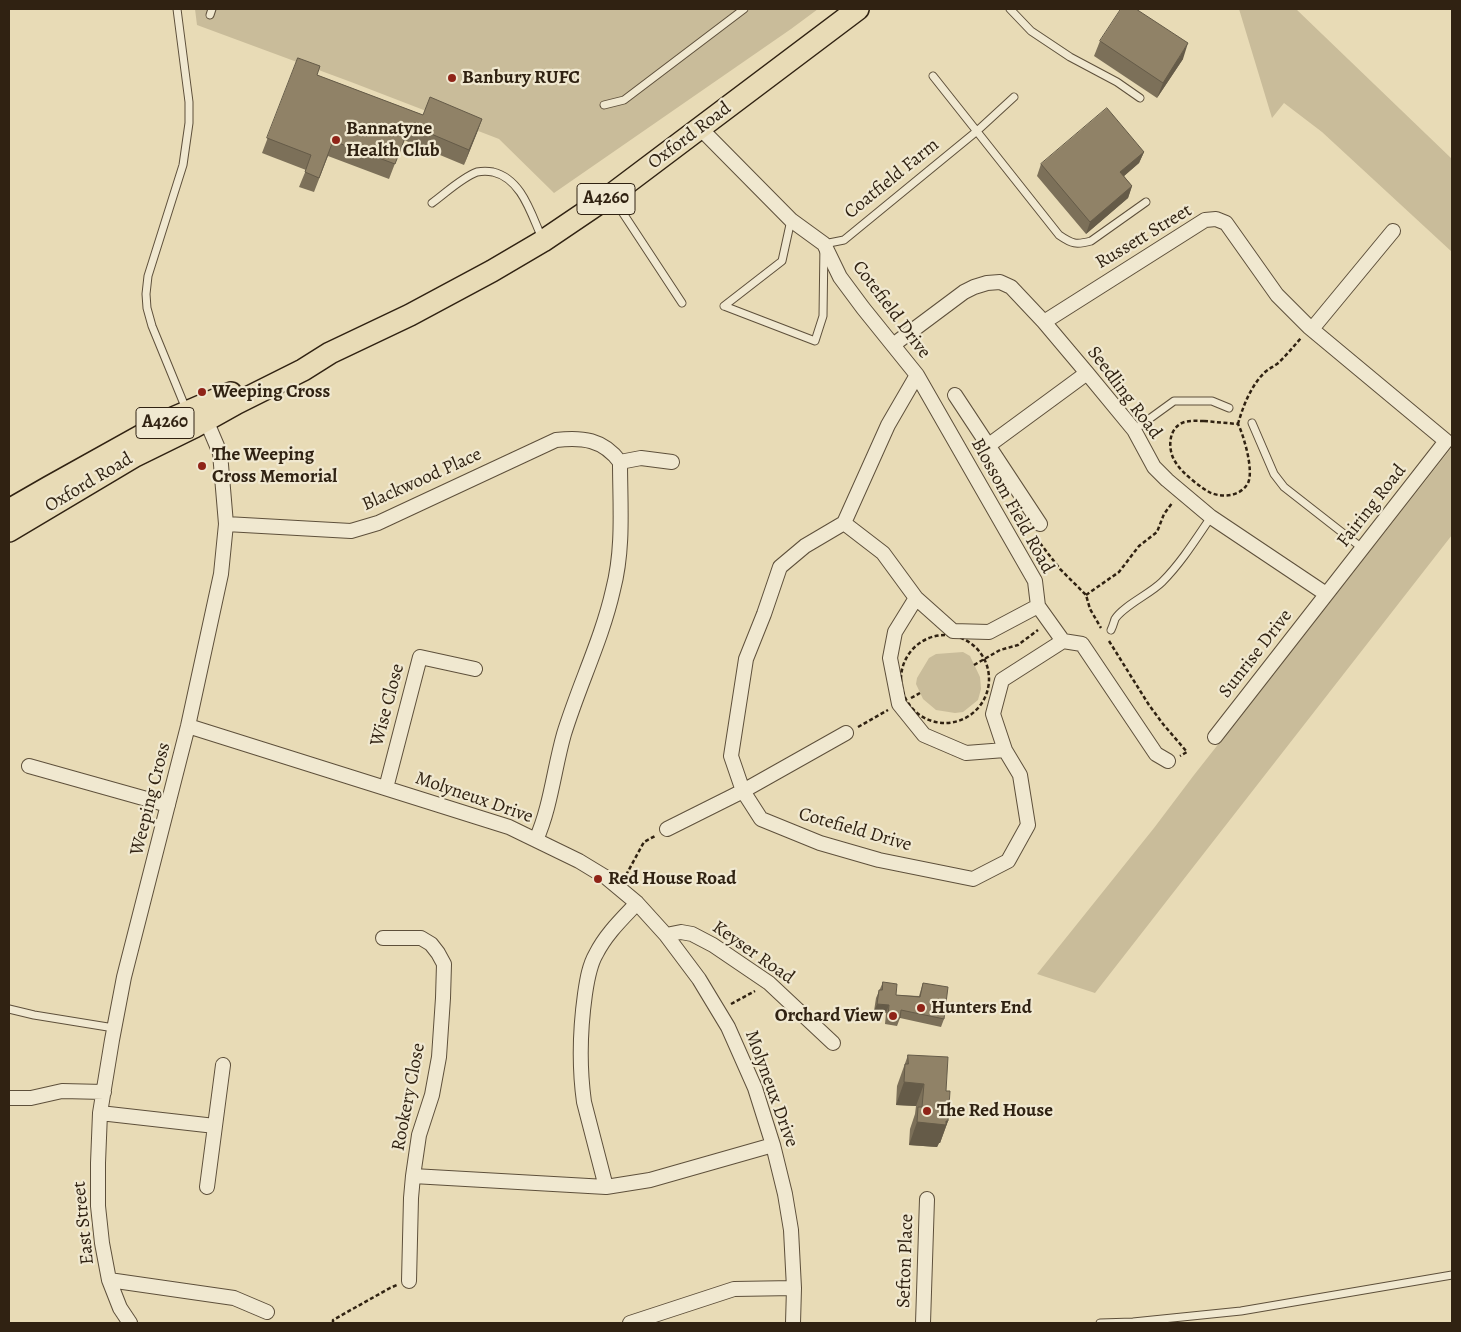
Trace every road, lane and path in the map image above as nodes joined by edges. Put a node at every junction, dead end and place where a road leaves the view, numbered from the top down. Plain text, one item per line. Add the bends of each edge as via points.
1 (177, 9) edge
2 (744, 9) edge
3 (858, 9) edge
4 (1010, 9) edge
5 (933, 76) dead end
6 (1014, 97) dead end
7 (1140, 98) dead end
8 (604, 105) dead end
9 (700, 128) junction
10 (977, 131) junction
11 (611, 195) junction
12 (1146, 202) dead end
13 (432, 203) dead end
14 (791, 220) junction
15 (1393, 231) dead end
16 (543, 241) junction
17 (824, 244) junction
18 (682, 303) dead end
19 (1044, 322) junction
20 (1311, 328) junction
21 (893, 345) junction
22 (1088, 373) junction
23 (917, 375) junction
24 (955, 395) dead end
25 (1229, 408) dead end
26 (197, 416) junction
27 (1252, 423) dead end
28 (1238, 424) junction
29 (1134, 430) junction
30 (1446, 441) joint
31 (988, 445) junction
32 (620, 462) junction
33 (672, 462) dead end
34 (1181, 492) junction
35 (1211, 516) junction
36 (10, 523) edge
37 (844, 523) junction
38 (226, 524) junction
39 (1040, 524) joint
40 (1362, 548) junction
41 (1326, 594) junction
42 (1086, 595) junction
43 (916, 598) junction
44 (1038, 606) junction
45 (1050, 621) junction
46 (1102, 630) dead end
47 (1112, 630) dead end
48 (1107, 636) dead end
49 (1063, 641) junction
50 (984, 659) junction
51 (974, 665) dead end
52 (475, 669) dead end
53 (920, 693) dead end
54 (902, 703) junction
55 (188, 726) junction
56 (846, 733) joint
57 (1215, 737) dead end
58 (1005, 750) junction
59 (1168, 761) joint
60 (29, 766) dead end
61 (386, 788) junction
62 (743, 791) junction
63 (168, 806) junction
64 (667, 829) joint
65 (536, 840) junction
66 (618, 888) junction
67 (637, 903) junction
68 (666, 935) junction
69 (383, 938) dead end
70 (769, 983) junction
71 (9, 1009) edge
72 (718, 1011) junction
73 (114, 1028) junction
74 (833, 1043) dead end
75 (222, 1065) dead end
76 (104, 1092) junction
77 (9, 1098) edge
78 (100, 1113) junction
79 (215, 1126) junction
80 (773, 1145) junction
81 (414, 1176) junction
82 (208, 1187) dead end
83 (606, 1187) junction
84 (927, 1200) dead end
85 (1452, 1275) edge
86 (109, 1280) junction
87 (409, 1281) joint
88 (794, 1288) junction
89 (268, 1312) dead end
90 (130, 1323) edge
91 (333, 1323) edge
92 (630, 1323) edge
93 (794, 1323) edge
94 (923, 1323) edge
95 (1100, 1323) edge

1 - 26 lane via 189,123 183,165 148,276 146,294 152,326
2 - 8 lane via 624,100
3 - 9 main road, Oxford Road / A4260
4 - 7 lane via 1031,31
5 - 10 lane
6 - 10 lane, Coatfield Farm
9 - 11 main road, Oxford Road / A4260
9 - 14 street, Cotefield Drive
10 - 12 lane via 1059,235 1071,243 1091,240
10 - 17 lane, Coatfield Farm via 844,240
11 - 16 main road, Oxford Road / A4260
11 - 18 lane
13 - 16 lane via 478,172 503,175 524,198
14 - 17 street, Cotefield Drive
14 - 17 lane via 782,261 724,306 815,341 823,316
15 - 20 street
16 - 26 main road, Oxford Road / A4260 via 410,315 330,352 299,359 234,392
17 - 21 street, Cotefield Drive via 840,277
19 - 20 street, Russett Street via 1205,220 1216,219 1226,222 1277,295
19 - 21 street, Seedling Road via 1010,287 1000,282 987,283 964,292
19 - 22 street, Seedling Road
20 - 28 path via 1257,382
20 - 30 street, Russett Street
21 - 23 street, Cotefield Drive
22 - 29 street, Seedling Road
22 - 31 street
23 - 37 street, Cotefield Drive via 888,425
23 - 44 street, Blossom Field Road via 1035,581
24 - 31 street
25 - 29 lane via 1212,401 1174,401
26 - 36 main road, Oxford Road / A4260 via 135,456
26 - 38 street, Weeping Cross via 220,453
27 - 40 lane via 1274,474 1284,487
28 - 28 path via 1243,435 1250,479 1238,494 1212,493 1175,462 1170,436 1183,422
29 - 34 street, Seedling Road via 1154,467
30 - 40 street, Fairing Road
31 - 39 street
32 - 33 street via 641,458
32 - 38 street, Blackwood Place via 613,452 594,442 573,438 556,440 378,523 351,530
32 - 65 street via 621,545 614,589 564,736 549,805
34 - 35 street, Seedling Road
34 - 42 path via 1164,514 1157,532 1139,546 1119,572
35 - 41 street, Seedling Road
35 - 47 lane via 1182,560 1162,582 1116,618
37 - 43 street via 883,553
37 - 62 street, Cotefield Drive via 806,546 780,567 746,659 731,756
38 - 55 street, Weeping Cross via 221,574
39 - 42 path via 1030,531
40 - 41 street, Fairing Road
41 - 57 street, Sunrise Drive
42 - 46 path
43 - 44 street via 953,631 989,632
43 - 54 street via 895,632 890,658
44 - 45 street, Blossom Field Road
45 - 49 street, Blossom Field Road
45 - 50 path via 1018,645
48 - 59 path via 1162,724 1187,752
49 - 58 street, Cotefield Drive via 1002,680 993,714
49 - 59 street via 1082,644 1156,754
50 - 51 path
50 - 54 path via 989,677 988,692 973,714 963,720 934,722
50 - 54 path via 971,643 960,638 948,635 926,639 908,654 905,661
52 - 61 street, Wise Close via 420,657
53 - 54 path
54 - 56 path
54 - 58 street via 924,735 966,753
55 - 61 street, Molyneux Drive
55 - 63 street, Weeping Cross
56 - 62 street
58 - 62 street, Cotefield Drive via 1020,775 1028,825 1008,861 973,879 820,844 761,819
60 - 63 street
61 - 65 street, Molyneux Drive via 509,827
62 - 64 street
63 - 73 street, Weeping Cross
64 - 66 path via 644,842
65 - 66 street, Molyneux Drive via 607,878
66 - 67 street, Molyneux Drive
67 - 68 street, Molyneux Drive
67 - 83 street via 606,936 595,955 583,1009 582,1088
68 - 70 street, Keyser Road via 692,934 714,945
68 - 72 street, Molyneux Drive
69 - 81 street, Rookery Close via 421,938 431,944 444,964 439,1057 432,1095 418,1135
70 - 72 path
70 - 74 street, Keyser Road
71 - 73 lane
72 - 80 street, Molyneux Drive via 754,1088
73 - 76 street, Weeping Cross
75 - 79 street
76 - 77 street via 62,1091 31,1098
76 - 78 street, Weeping Cross
78 - 79 street
78 - 86 street, East Street via 98,1206
79 - 82 street
80 - 83 street via 650,1180
80 - 88 street, Molyneux Drive via 791,1230
81 - 83 street
81 - 87 street, Rookery Close
84 - 94 street, Sefton Place
85 - 95 lane via 1241,1311
86 - 89 street via 234,1298
86 - 90 street, East Street
87 - 91 path via 390,1288 333,1320
88 - 92 street via 734,1290
88 - 93 street, Molyneux Drive

